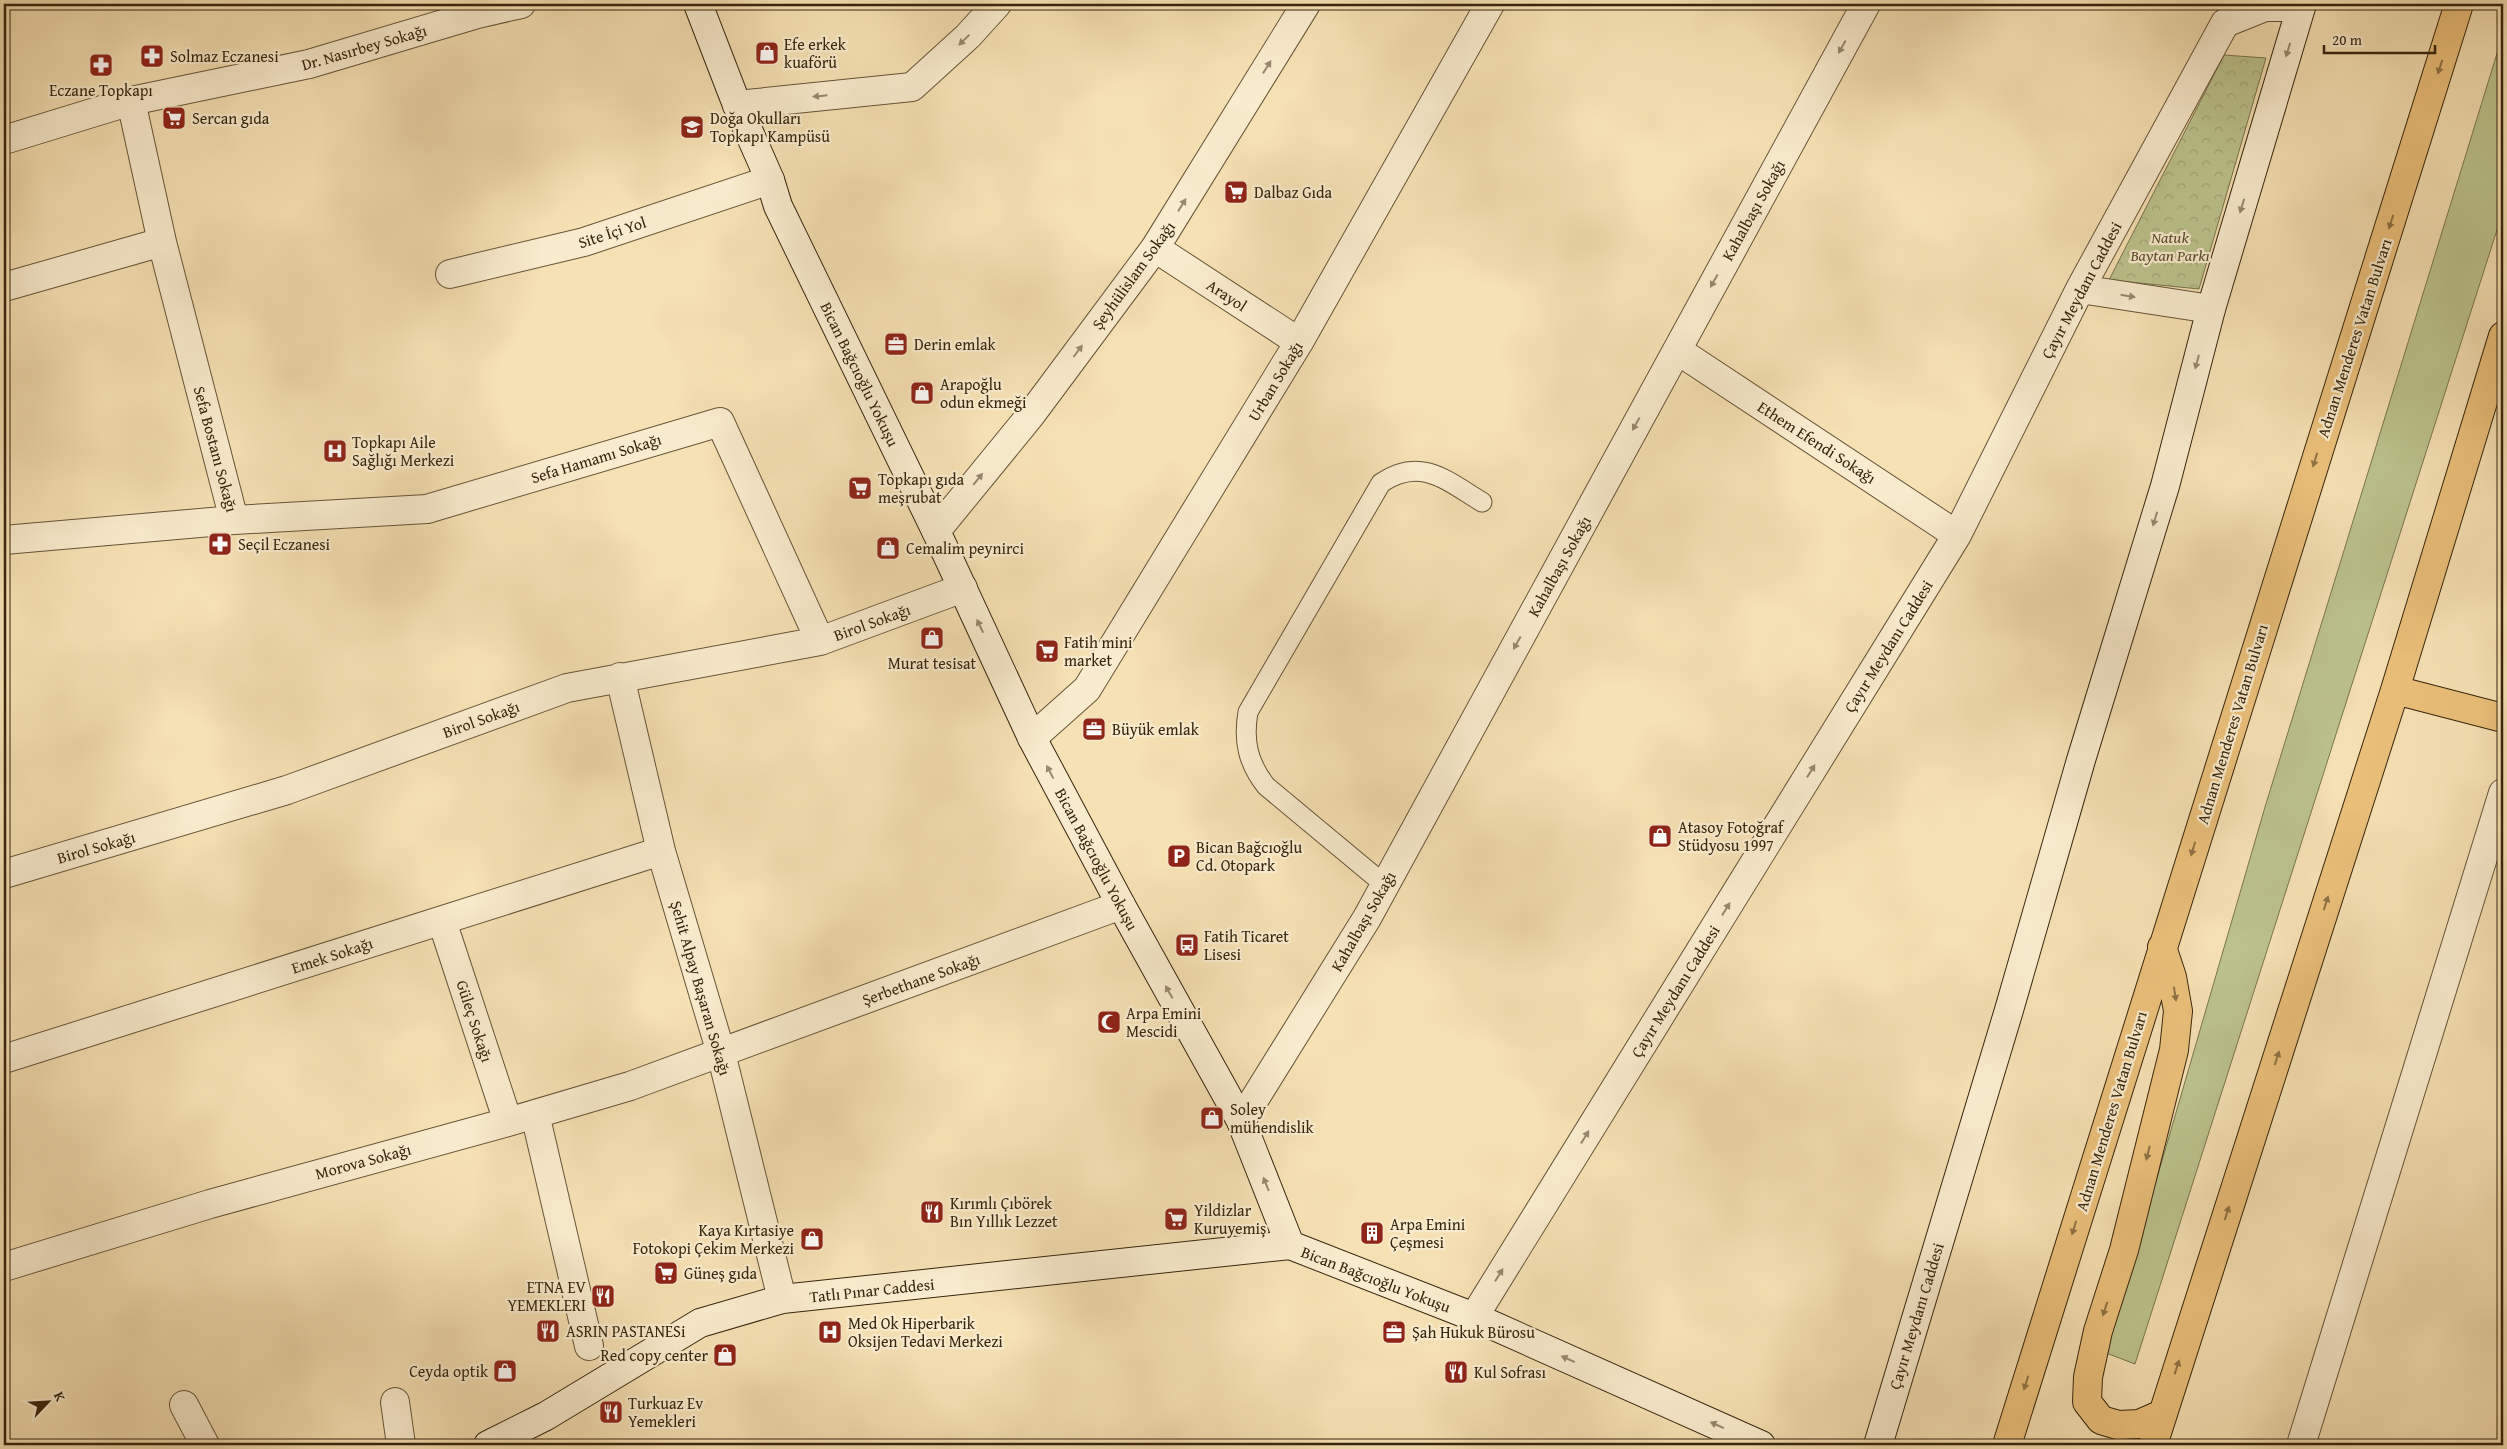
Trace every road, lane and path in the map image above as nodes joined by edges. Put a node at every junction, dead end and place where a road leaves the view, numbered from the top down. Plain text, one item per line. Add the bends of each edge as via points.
1 (521, 4) edge
2 (698, 4) edge
3 (997, 4) edge
4 (1490, 4) edge
5 (1866, 4) edge
6 (2459, 4) edge
7 (2302, 5) edge
8 (1299, 7) edge
9 (131, 101) junction
10 (737, 105) junction
11 (4, 140) edge
12 (770, 180) junction
13 (162, 242) junction
14 (1155, 248) junction
15 (450, 274) dead end
16 (4, 287) edge
17 (2080, 289) junction
18 (2211, 310) junction
19 (2503, 336) edge
20 (1299, 342) junction
21 (1677, 350) junction
22 (1482, 502) dead end
23 (234, 520) junction
24 (936, 531) junction
25 (1957, 535) junction
26 (4, 540) edge
27 (962, 588) junction
28 (820, 641) junction
29 (620, 677) junction
30 (2395, 690) junction
31 (2503, 718) edge
32 (1032, 738) junction
33 (2503, 793) edge
34 (661, 851) junction
35 (4, 874) edge
36 (1385, 885) junction
37 (1120, 905) junction
38 (442, 921) junction
39 (2162, 947) junction
40 (721, 1053) junction
41 (4, 1059) edge
42 (535, 1114) junction
43 (508, 1122) junction
44 (1241, 1122) junction
45 (1290, 1245) junction
46 (4, 1267) edge
47 (782, 1299) junction
48 (1474, 1317) junction
49 (589, 1346) dead end
50 (395, 1402) dead end
51 (184, 1405) dead end
52 (2162, 1414) junction
53 (546, 1416) junction
54 (205, 1445) edge
55 (401, 1445) edge
56 (488, 1445) edge
57 (537, 1445) edge
58 (1761, 1445) edge
59 (1878, 1445) edge
60 (2006, 1445) edge
61 (2154, 1445) edge
62 (2301, 1445) edge

1 - 9 street, Dr. Nasırbey Sokağı via 476,14 309,64
2 - 10 street, Bican Bağcıoğlu Yokuşu
3 -> 10 street via 968,36 912,87
4 - 20 street, Urban Sokağı
5 -> 21 street, Kahalbaşı Sokağı
6 -> 39 main road, Adnan Menderes Vatan Bulvarı
7 - 17 street, Çayır Meydanı Caddesi via 2265,7 2224,23
7 -> 18 street, Çayır Meydanı Caddesi
14 -> 8 street, Şeyhülislam Sokağı
9 - 11 street, Dr. Nasırbey Sokağı
9 - 13 street, Sefa Bostanı Sokağı
10 - 12 street, Bican Bağcıoğlu Yokuşu
12 - 15 street, Site İçi Yol via 584,242
12 - 24 street, Bican Bağcıoğlu Yokuşu via 778,206
13 - 16 street
13 - 23 street, Sefa Bostanı Sokağı
14 - 20 street, Arayol
24 -> 14 street, Şeyhülislam Sokağı via 1030,416
17 -> 18 street
17 - 25 street, Çayır Meydanı Caddesi
18 -> 59 street, Çayır Meydanı Caddesi via 2165,486
19 - 30 main road
20 - 32 street, Urban Sokağı via 1088,689
21 - 25 street, Ethem Efendi Sokağı
21 -> 36 street, Kahalbaşı Sokağı
22 - 36 lane via 1433,473 1419,470 1404,471 1381,483 1248,712 1246,742 1249,757 1266,786
23 - 26 street, Sefa Bostanı Sokağı
23 - 28 street, Sefa Hamamı Sokağı via 427,509 720,422
24 - 27 street, Bican Bağcıoğlu Yokuşu
48 -> 25 street, Çayır Meydanı Caddesi
27 - 28 street, Birol Sokağı
32 -> 27 street, Bican Bağcıoğlu Yokuşu
28 - 29 street, Birol Sokağı
29 - 34 street, Şehit Alpay Başaran Sokağı
29 - 35 street, Birol Sokağı via 567,688 287,790
30 - 31 main road
52 -> 30 main road
37 -> 32 street, Bican Bağcıoğlu Yokuşu
33 - 62 street
34 - 38 street, Emek Sokağı
34 - 40 street, Şehit Alpay Başaran Sokağı
36 - 44 street, Kahalbaşı Sokağı
37 - 40 street, Şerbethane Sokağı
44 -> 37 street, Bican Bağcıoğlu Yokuşu
38 - 41 street, Emek Sokağı
38 - 43 street, Güleç Sokağı
39 -> 52 main road via 2178,1011 2174,1050 2124,1250 2098,1331 2088,1376 2087,1402 2101,1420 2118,1425 2139,1424
39 -> 60 main road, Adnan Menderes Vatan Bulvarı
40 - 42 street, Morova Sokağı via 630,1086
40 - 47 street, Şehit Alpay Başaran Sokağı
42 - 43 street, Morova Sokağı
42 - 49 street
43 - 46 street, Morova Sokağı via 210,1204
45 -> 44 street, Bican Bağcıoğlu Yokuşu
45 - 47 street, Tatlı Pınar Caddesi
45 - 48 street, Bican Bağcıoğlu Yokuşu
47 - 53 street, Tatlı Pınar Caddesi via 700,1322
58 -> 48 street, Bican Bağcıoğlu Yokuşu
50 - 55 street
51 - 54 street
52 - 61 main road
53 - 56 street, Tatlı Pınar Caddesi
53 - 57 street

